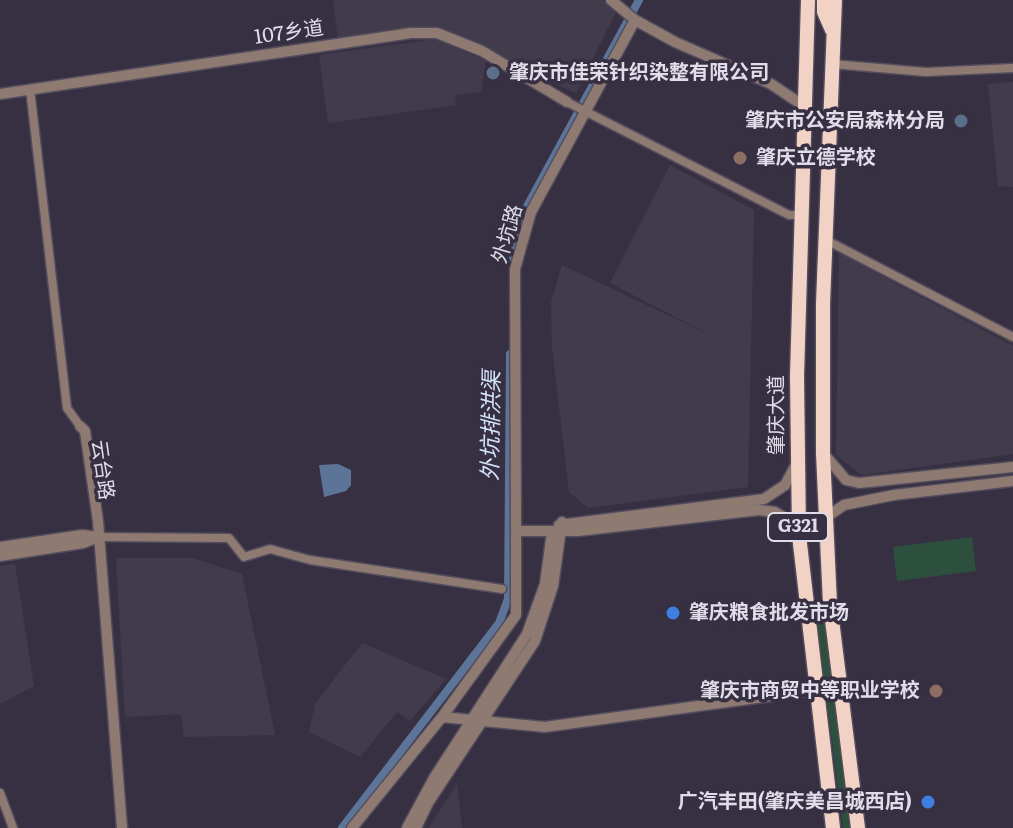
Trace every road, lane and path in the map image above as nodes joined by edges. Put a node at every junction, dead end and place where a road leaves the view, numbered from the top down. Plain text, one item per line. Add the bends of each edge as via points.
1 (808, 0) edge
2 (824, 0) edge
3 (835, 0) edge
4 (614, 3) edge
5 (635, 20) junction
6 (833, 34) junction
7 (832, 64) junction
8 (1013, 68) edge
9 (30, 89) junction
10 (0, 94) edge
11 (567, 102) joint
12 (804, 106) junction
13 (585, 111) junction
14 (802, 215) junction
15 (826, 240) junction
16 (1013, 337) edge
17 (80, 426) joint
18 (823, 453) junction
19 (797, 464) junction
20 (1013, 467) edge
21 (893, 481) junction
22 (1013, 481) edge
23 (894, 495) junction
24 (761, 505) junction
25 (825, 518) junction
26 (559, 528) junction
27 (516, 531) junction
28 (799, 535) junction
29 (95, 537) junction
30 (0, 547) edge
31 (0, 556) edge
32 (502, 589) joint
33 (516, 591) junction
34 (831, 611) junction
35 (806, 614) junction
36 (815, 690) junction
37 (442, 717) junction
38 (476, 722) junction
39 (0, 793) edge
40 (13, 828) edge
41 (115, 828) edge
42 (122, 828) edge
43 (352, 828) edge
44 (407, 828) edge
45 (416, 828) edge
46 (833, 828) edge
47 (858, 828) edge

1 - 12 highway, 肇庆大道 / G321
2 - 6 highway
3 - 6 highway, G321
4 - 5 street
5 - 12 street via 771,84
5 - 13 street, 外坑路
6 - 7 highway, G321
7 - 8 street via 926,72
7 - 15 highway, G321
9 - 10 street, 107乡道
9 - 11 street, 107乡道 via 437,33 482,51
9 - 17 street via 67,408
11 - 13 street
12 - 14 highway, 肇庆大道 / G321
13 - 14 street via 789,215
13 - 27 street, 外坑路 via 531,212 515,269
14 - 19 highway, 肇庆大道 / G321
15 - 16 street
15 - 18 highway, G321
17 - 29 street, 云台路
18 - 21 street via 846,480
18 - 25 highway, G321
19 - 24 street via 785,485
19 - 28 highway, 肇庆大道 / G321
20 - 21 street
21 - 23 street via 872,489 873,494
22 - 23 street
23 - 25 street via 844,505
24 - 26 street
24 - 28 street via 788,520
25 - 34 highway, G321
26 - 27 street
26 - 38 street via 527,634
27 - 33 street, 外坑路
28 - 35 highway, 肇庆大道 / G321
29 - 30 street
29 - 31 street
29 - 32 street via 229,538 244,557 270,549 310,560
29 - 41 street, 云台路
29 - 42 street, 云台路
32 - 33 street
33 - 37 street, 外坑路 via 516,615
34 - 35 highway
34 - 47 highway, G321
35 - 36 highway, 肇庆大道 / G321
36 - 38 street via 545,727
36 - 46 highway, 肇庆大道 / G321
37 - 38 street
37 - 43 street, 外坑路
38 - 44 street
38 - 45 street
39 - 40 street

